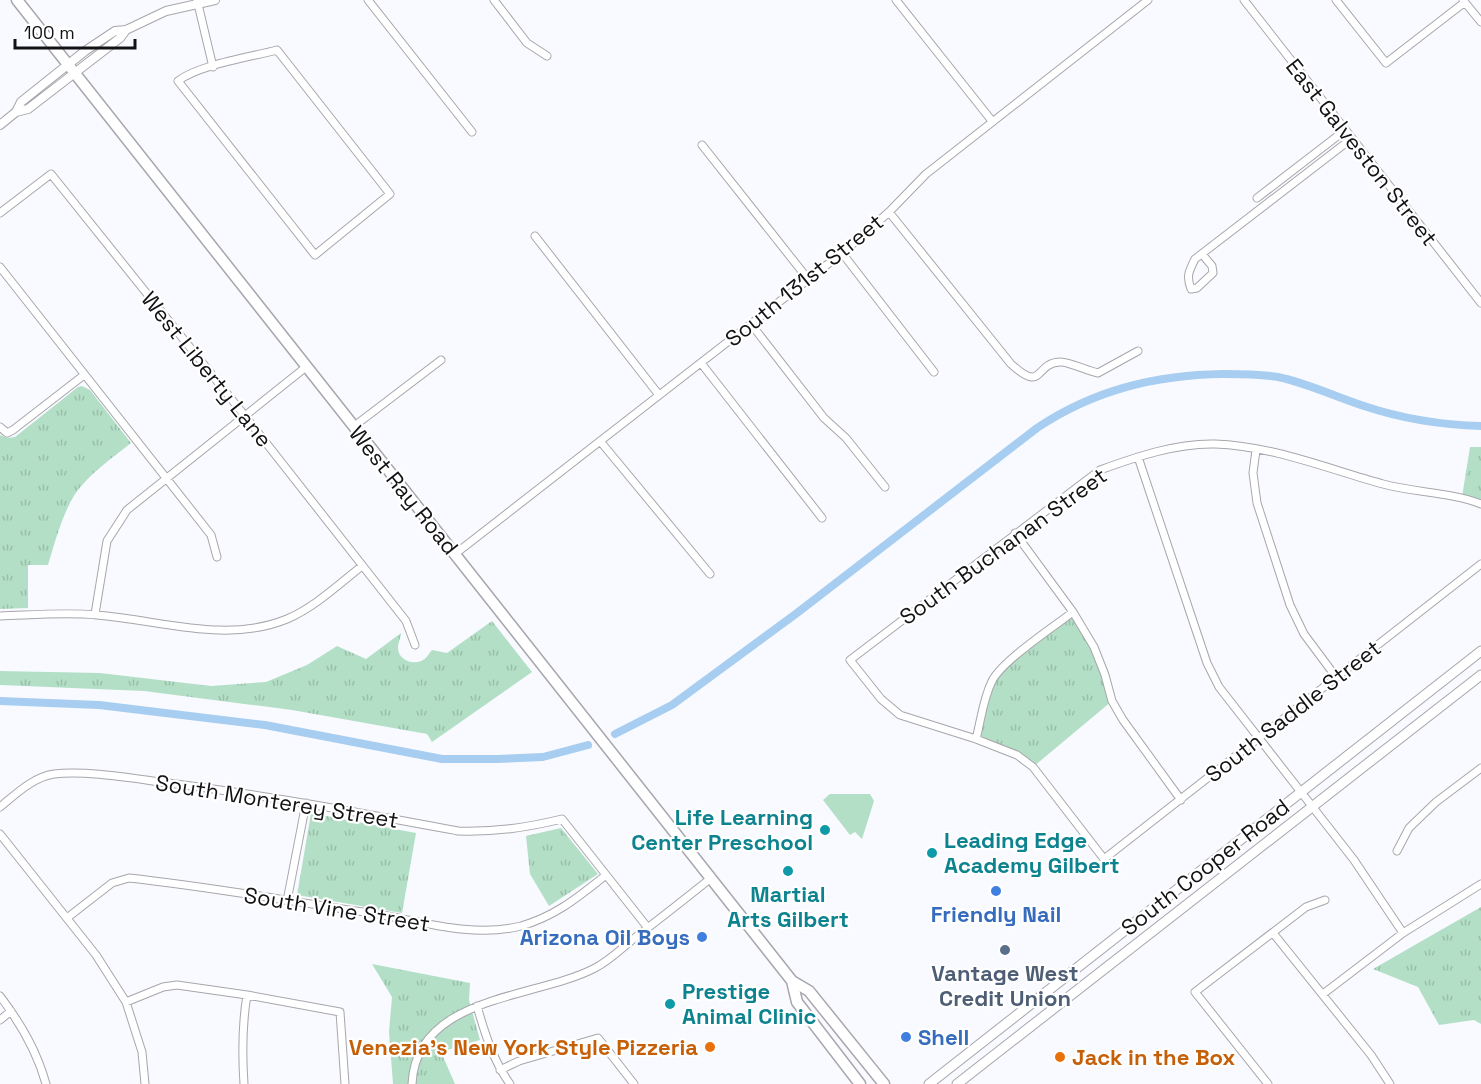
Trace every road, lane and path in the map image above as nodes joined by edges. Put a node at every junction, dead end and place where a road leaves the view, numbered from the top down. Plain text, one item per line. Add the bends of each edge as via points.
1 (17, 0) edge
2 (215, 0) edge
3 (368, 0) edge
4 (494, 0) edge
5 (896, 0) edge
6 (1148, 0) edge
7 (1244, 0) edge
8 (1336, 0) edge
9 (1464, 1) edge
10 (197, 2) edge
11 (1481, 22) edge
12 (547, 56) dead end
13 (213, 67) junction
14 (71, 69) junction
15 (992, 121) junction
16 (0, 125) edge
17 (1344, 131) junction
18 (472, 132) dead end
19 (1351, 139) junction
20 (702, 145) dead end
21 (1257, 198) dead end
22 (889, 212) junction
23 (0, 213) edge
24 (535, 236) dead end
25 (842, 253) junction
26 (1202, 254) junction
27 (0, 267) edge
28 (808, 279) junction
29 (1481, 303) edge
30 (751, 324) junction
31 (1138, 351) dead end
32 (441, 360) dead end
33 (700, 363) junction
34 (306, 367) junction
35 (934, 372) dead end
36 (84, 375) junction
37 (659, 395) junction
38 (245, 416) junction
39 (0, 427) edge
40 (353, 427) junction
41 (600, 441) junction
42 (1256, 450) junction
43 (1138, 457) junction
44 (166, 479) junction
45 (885, 487) dead end
46 (1481, 504) edge
47 (822, 518) dead end
48 (1015, 533) junction
49 (455, 554) junction
50 (217, 557) dead end
51 (1481, 564) edge
52 (362, 566) junction
53 (710, 574) dead end
54 (1073, 612) junction
55 (95, 614) junction
56 (0, 616) edge
57 (415, 645) dead end
58 (1481, 651) edge
59 (1481, 675) edge
60 (1336, 677) junction
61 (1260, 738) junction
62 (976, 739) junction
63 (1480, 771) edge
64 (1301, 792) junction
65 (1181, 800) junction
66 (306, 803) junction
67 (0, 807) edge
68 (1313, 808) junction
69 (0, 834) edge
70 (1397, 851) dead end
71 (606, 875) junction
72 (711, 878) junction
73 (1481, 884) edge
74 (1325, 900) dead end
75 (287, 901) junction
76 (67, 918) junction
77 (648, 928) junction
78 (1273, 933) junction
79 (1403, 933) junction
80 (1084, 962) junction
81 (1095, 976) junction
82 (792, 981) junction
83 (247, 994) junction
84 (1323, 994) junction
85 (0, 996) edge
86 (126, 1002) junction
87 (477, 1006) junction
88 (11, 1011) junction
89 (0, 1020) edge
90 (500, 1070) junction
91 (46, 1084) edge
92 (145, 1084) edge
93 (244, 1084) edge
94 (345, 1084) edge
95 (412, 1084) edge
96 (510, 1084) edge
97 (634, 1084) edge
98 (861, 1084) edge
99 (884, 1084) edge
100 (929, 1084) edge
101 (957, 1084) edge
102 (1268, 1084) edge
103 (1390, 1084) edge

1 - 14 main road, West Ray Road
2 - 10 street
3 - 18 street
4 - 12 street via 527,43
5 - 15 street
6 - 15 street, South 131st Street
7 - 17 street, East Galveston Street
8 - 9 street via 1386,63
9 - 11 street
10 - 13 street
10 - 14 street via 166,11 126,30 120,38
13 - 13 street via 178,81 315,255 390,194 277,50
14 - 16 street via 28,109 16,112
14 - 34 main road, West Ray Road
15 - 22 street, South 131st Street via 927,174
17 - 19 street, East Galveston Street
17 - 21 street
19 - 26 street
19 - 29 street, East Galveston Street
20 - 28 street
22 - 25 street, South 131st Street
22 - 31 street via 1024,376 1031,378 1060,362 1098,373
23 - 38 street, West Liberty Lane via 51,174
24 - 37 street
25 - 28 street, South 131st Street
25 - 35 street
26 - 26 street via 1188,272 1191,289 1213,273
27 - 36 street
28 - 30 street, South 131st Street
30 - 33 street, South 131st Street
30 - 45 street
32 - 40 street
33 - 37 street, South 131st Street
33 - 47 street
34 - 38 street
34 - 40 main road, West Ray Road
36 - 39 street via 12,430 6,433
36 - 44 street
37 - 41 street, South 131st Street
38 - 44 street
38 - 52 street, West Liberty Lane
40 - 49 main road, West Ray Road
41 - 49 street, South 131st Street
41 - 53 street
42 - 43 street, South Buchanan Street via 1215,444
42 - 46 street, South Buchanan Street via 1384,484 1462,497
42 - 60 street via 1253,473 1257,502 1290,605 1304,634
43 - 48 street, South Buchanan Street via 1100,470
43 - 61 street via 1207,663 1219,687
44 - 50 street via 211,535
44 - 55 street via 127,510 107,541
48 - 54 street
48 - 62 street, South Buchanan Street via 850,660 881,699 900,715
49 - 72 main road, West Ray Road
51 - 60 street, South Saddle Street
52 - 55 street via 305,610 263,627 213,631
52 - 57 street, West Liberty Lane via 406,621
54 - 62 street via 1003,666 993,679
54 - 65 street via 1094,647 1112,701
55 - 56 street
58 - 64 main road, South Cooper Road
59 - 68 main road, South Cooper Road
60 - 61 street, South Saddle Street
61 - 64 street
61 - 65 street, South Saddle Street
62 - 65 street, South Saddle Street via 1017,755 1033,767 1104,859
63 - 70 street via 1436,802 1409,828
64 - 68 street
64 - 80 main road, South Cooper Road
66 - 67 street, South Monterey Street via 135,778 52,774 31,782
66 - 71 street, South Monterey Street via 458,831 524,829 562,819
66 - 75 street
68 - 79 street
68 - 81 main road, South Cooper Road
69 - 76 street
71 - 75 street, South Vine Street via 563,909 520,926 492,930 450,928
71 - 77 street
72 - 77 street
72 - 82 main road, West Ray Road
73 - 79 street
74 - 78 street via 1306,907
75 - 76 street, South Vine Street via 129,878 112,883
76 - 86 street
77 - 87 street via 595,968 566,981
78 - 84 street
78 - 102 street via 1195,992
79 - 84 street
80 - 81 main road
80 - 100 main road, South Cooper Road
81 - 101 main road, South Cooper Road
82 - 98 main road, West Ray Road via 797,1002
82 - 99 main road, West Ray Road via 809,991
83 - 86 street via 177,985
83 - 93 street via 243,1018
83 - 94 street via 340,1012
84 - 103 street
85 - 88 street
86 - 92 street via 142,1052
87 - 90 street
87 - 95 street via 455,1016 431,1036 416,1063
88 - 89 street
88 - 91 street via 31,1043
90 - 96 street
90 - 97 street via 598,1038

